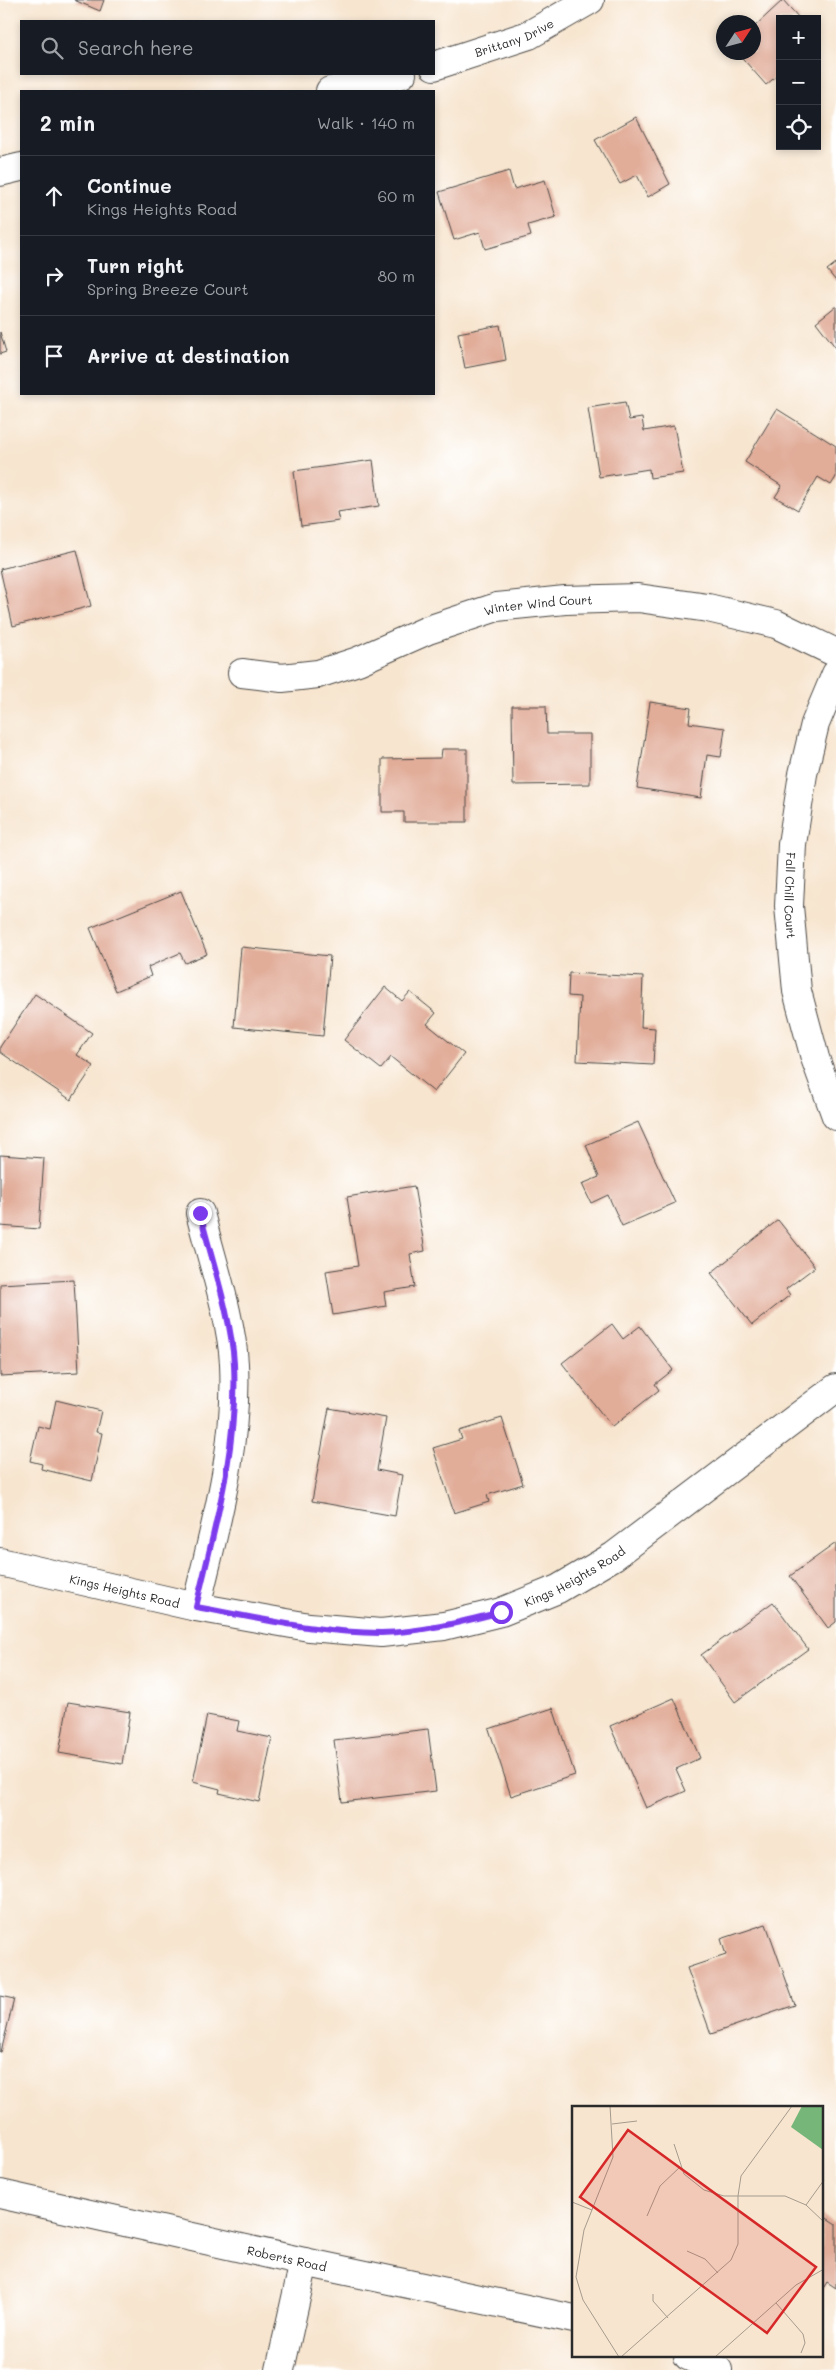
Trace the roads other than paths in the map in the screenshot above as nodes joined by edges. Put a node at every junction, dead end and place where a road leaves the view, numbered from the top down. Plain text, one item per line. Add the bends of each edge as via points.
1 (590, 0) edge
2 (435, 66) edge
3 (398, 75) edge
4 (334, 90) edge
5 (20, 167) edge
6 (0, 172) edge
7 (836, 652) edge
8 (242, 673) dead end
9 (836, 674) edge
10 (836, 1116) edge
11 (200, 1213) dead end
12 (836, 1388) edge
13 (0, 1562) edge
14 (196, 1607) junction
15 (0, 2194) edge
16 (304, 2262) junction
17 (572, 2319) edge
18 (692, 2358) edge
19 (280, 2370) edge
20 (718, 2370) edge

1 - 2 street, Brittany Drive via 529,35
3 - 4 street
5 - 6 street
7 - 8 street, Winter Wind Court via 776,624 708,608 638,598 565,600 497,607 428,630 358,661 318,674 282,678
9 - 10 street, Fall Chill Court via 815,724 803,774 792,844 789,906 797,991 815,1058
11 - 14 street via 226,1316 234,1363 234,1410 230,1461
12 - 14 street, Kings Heights Road via 614,1556 558,1589 501,1612 444,1626 381,1633 309,1627
13 - 14 street, Kings Heights Road
15 - 16 street, Roberts Road
16 - 17 street, Roberts Road
16 - 19 street
18 - 20 street

